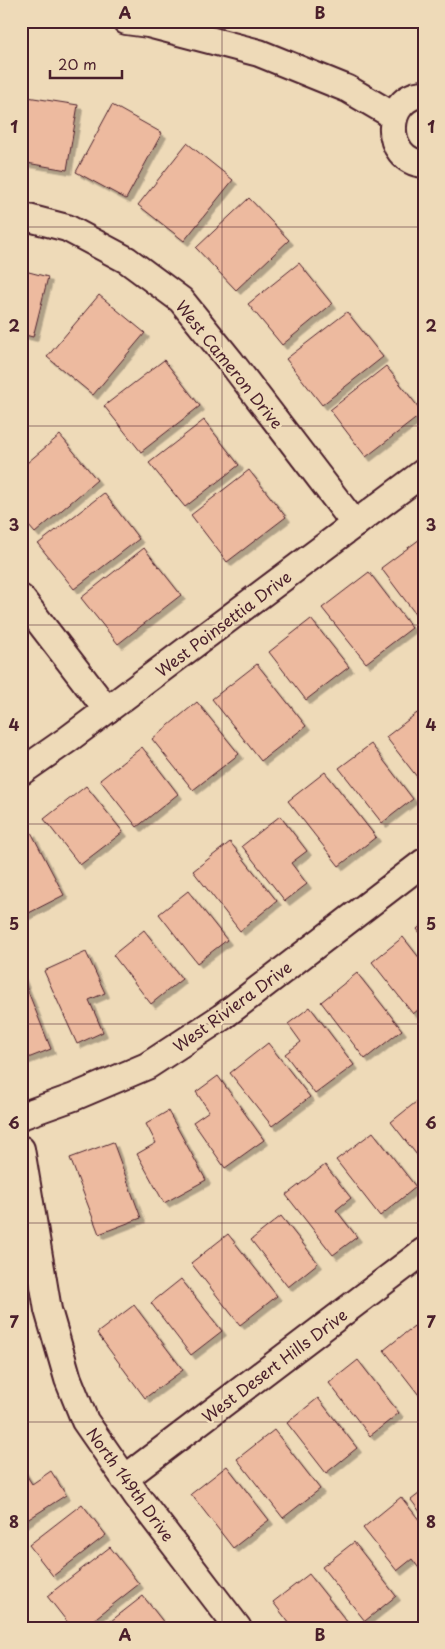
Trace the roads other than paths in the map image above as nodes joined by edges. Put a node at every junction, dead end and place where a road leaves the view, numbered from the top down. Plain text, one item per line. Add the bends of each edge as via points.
1 (126, 21) edge
2 (424, 94) edge
3 (394, 116) junction
4 (424, 164) edge
5 (21, 216) edge
6 (424, 472) edge
7 (355, 524) junction
8 (21, 598) edge
9 (107, 710) junction
10 (21, 772) edge
11 (424, 862) edge
12 (21, 1116) edge
13 (21, 1148) edge
14 (424, 1251) edge
15 (124, 1479) junction
16 (238, 1628) edge

1 - 3 street via 259,53 348,89
2 - 3 street via 409,98
3 - 4 street via 392,133 398,150 417,164
5 - 7 street, West Cameron Drive via 67,228 127,260 181,300
6 - 7 street, West Poinsettia Drive
7 - 9 street, West Poinsettia Drive
8 - 9 street
9 - 10 street, West Poinsettia Drive
11 - 12 street, West Riviera Drive via 222,1017 147,1066
13 - 15 street, North 149th Drive via 48,1310 68,1380 85,1421
14 - 15 street, West Desert Hills Drive
15 - 16 street, North 149th Drive

